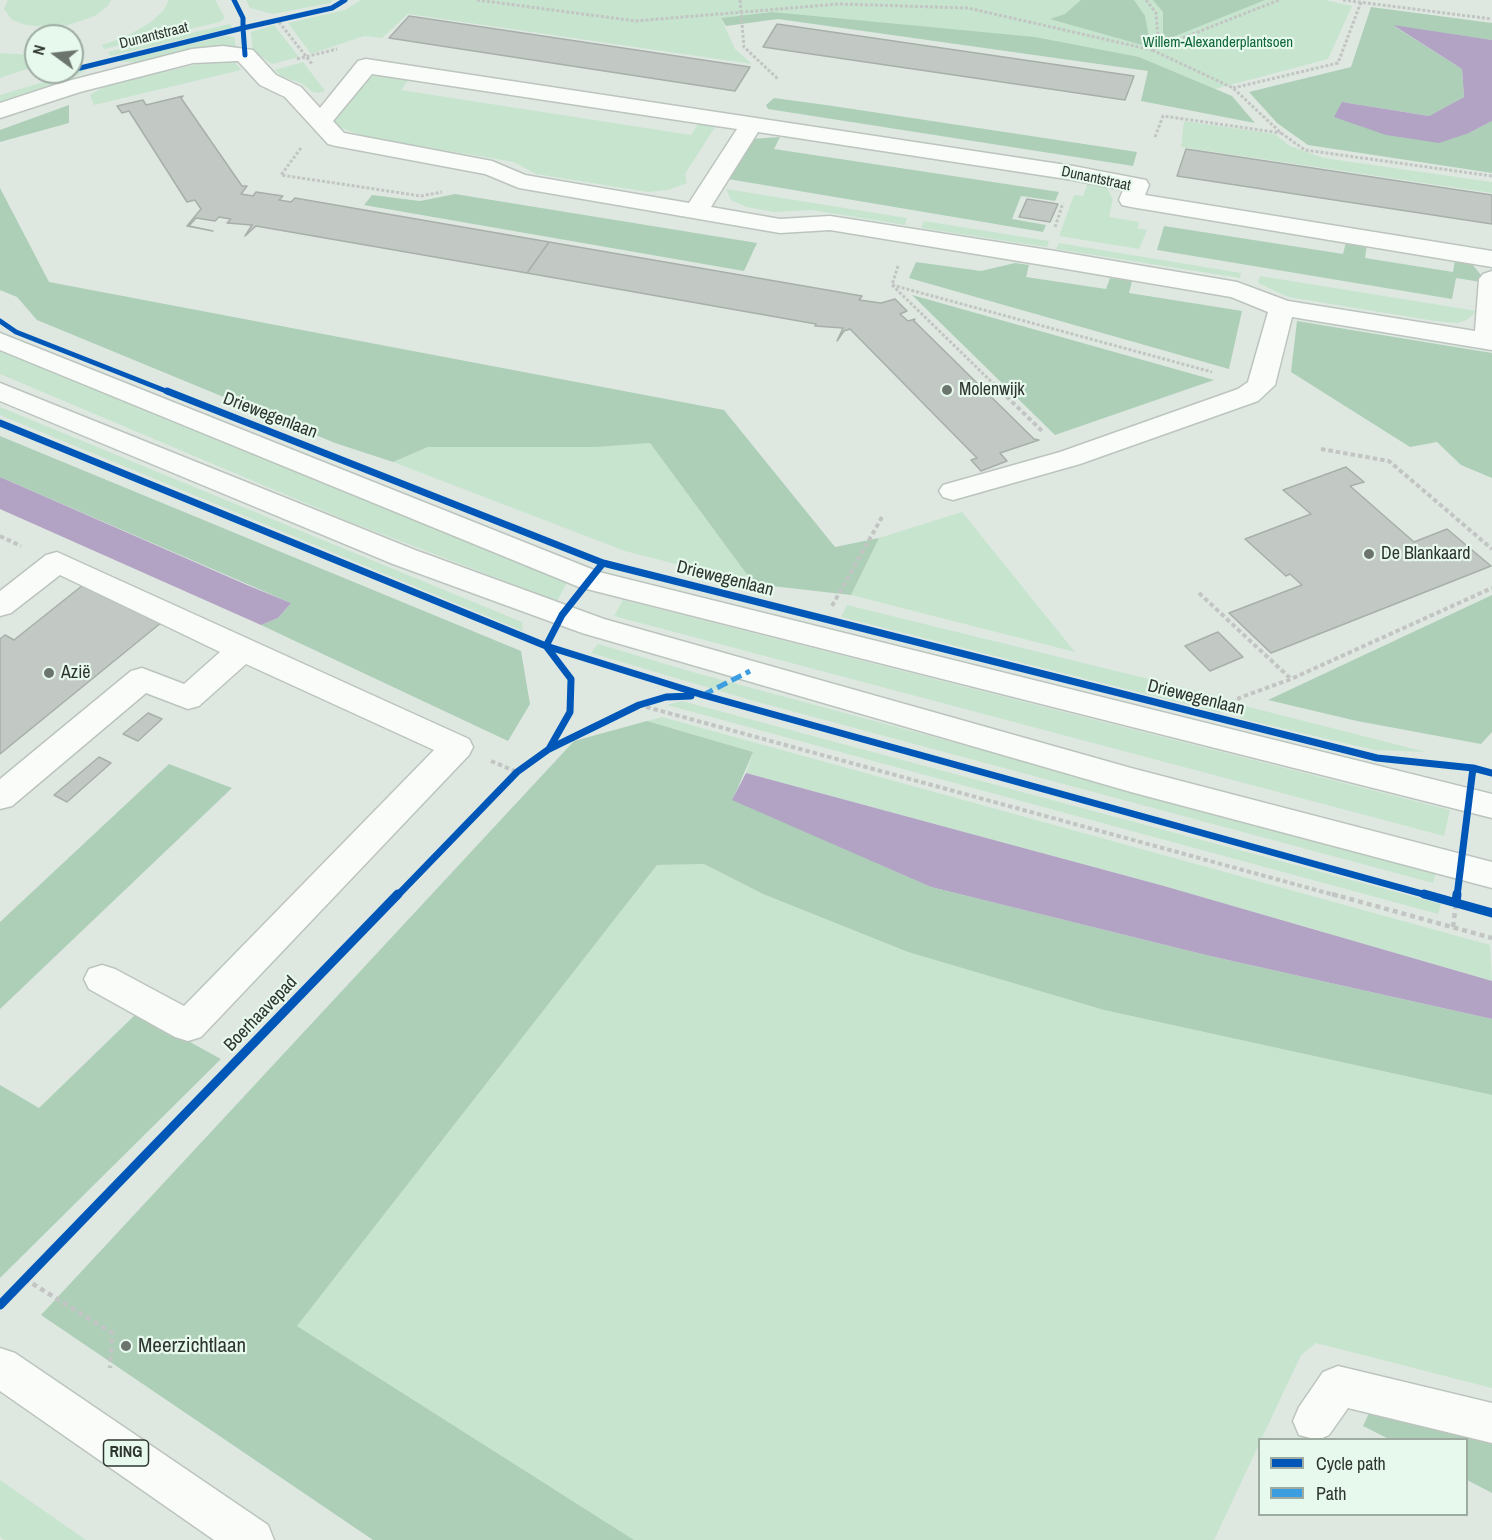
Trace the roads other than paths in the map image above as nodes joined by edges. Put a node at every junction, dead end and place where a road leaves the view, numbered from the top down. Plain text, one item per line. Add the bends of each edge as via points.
1 (0, 111) edge
2 (320, 122) junction
3 (751, 125) junction
4 (696, 212) junction
5 (1492, 259) edge
6 (1492, 279) edge
7 (1282, 308) junction
8 (0, 341) edge
9 (1490, 342) edge
10 (0, 392) edge
11 (953, 491) dead end
12 (0, 606) edge
13 (242, 650) junction
14 (0, 797) edge
15 (1492, 806) edge
16 (1476, 871) edge
17 (102, 979) dead end
18 (0, 1367) edge
19 (1314, 1420) dead end
20 (1492, 1423) edge
21 (252, 1540) edge

1 - 2 street, Dunantstraat via 72,87 192,56 223,53 245,55 268,80 292,92
2 - 3 street, Dunantstraat via 366,66
2 - 4 street via 336,139 492,168 519,180
3 - 4 street
3 - 5 street, Dunantstraat via 1137,184 1131,200
4 - 7 street via 780,226 830,222 1237,290
6 - 9 street
7 - 9 street
7 - 11 street via 1261,386 1248,394 1070,458
8 - 15 street, Driewegenlaan via 590,580
10 - 16 street via 404,557 593,626 1142,783
12 - 13 street via 57,562
13 - 14 street via 188,698 142,679
13 - 17 street via 457,747 188,1026
18 - 21 street, RING
19 - 20 street via 1338,1386

